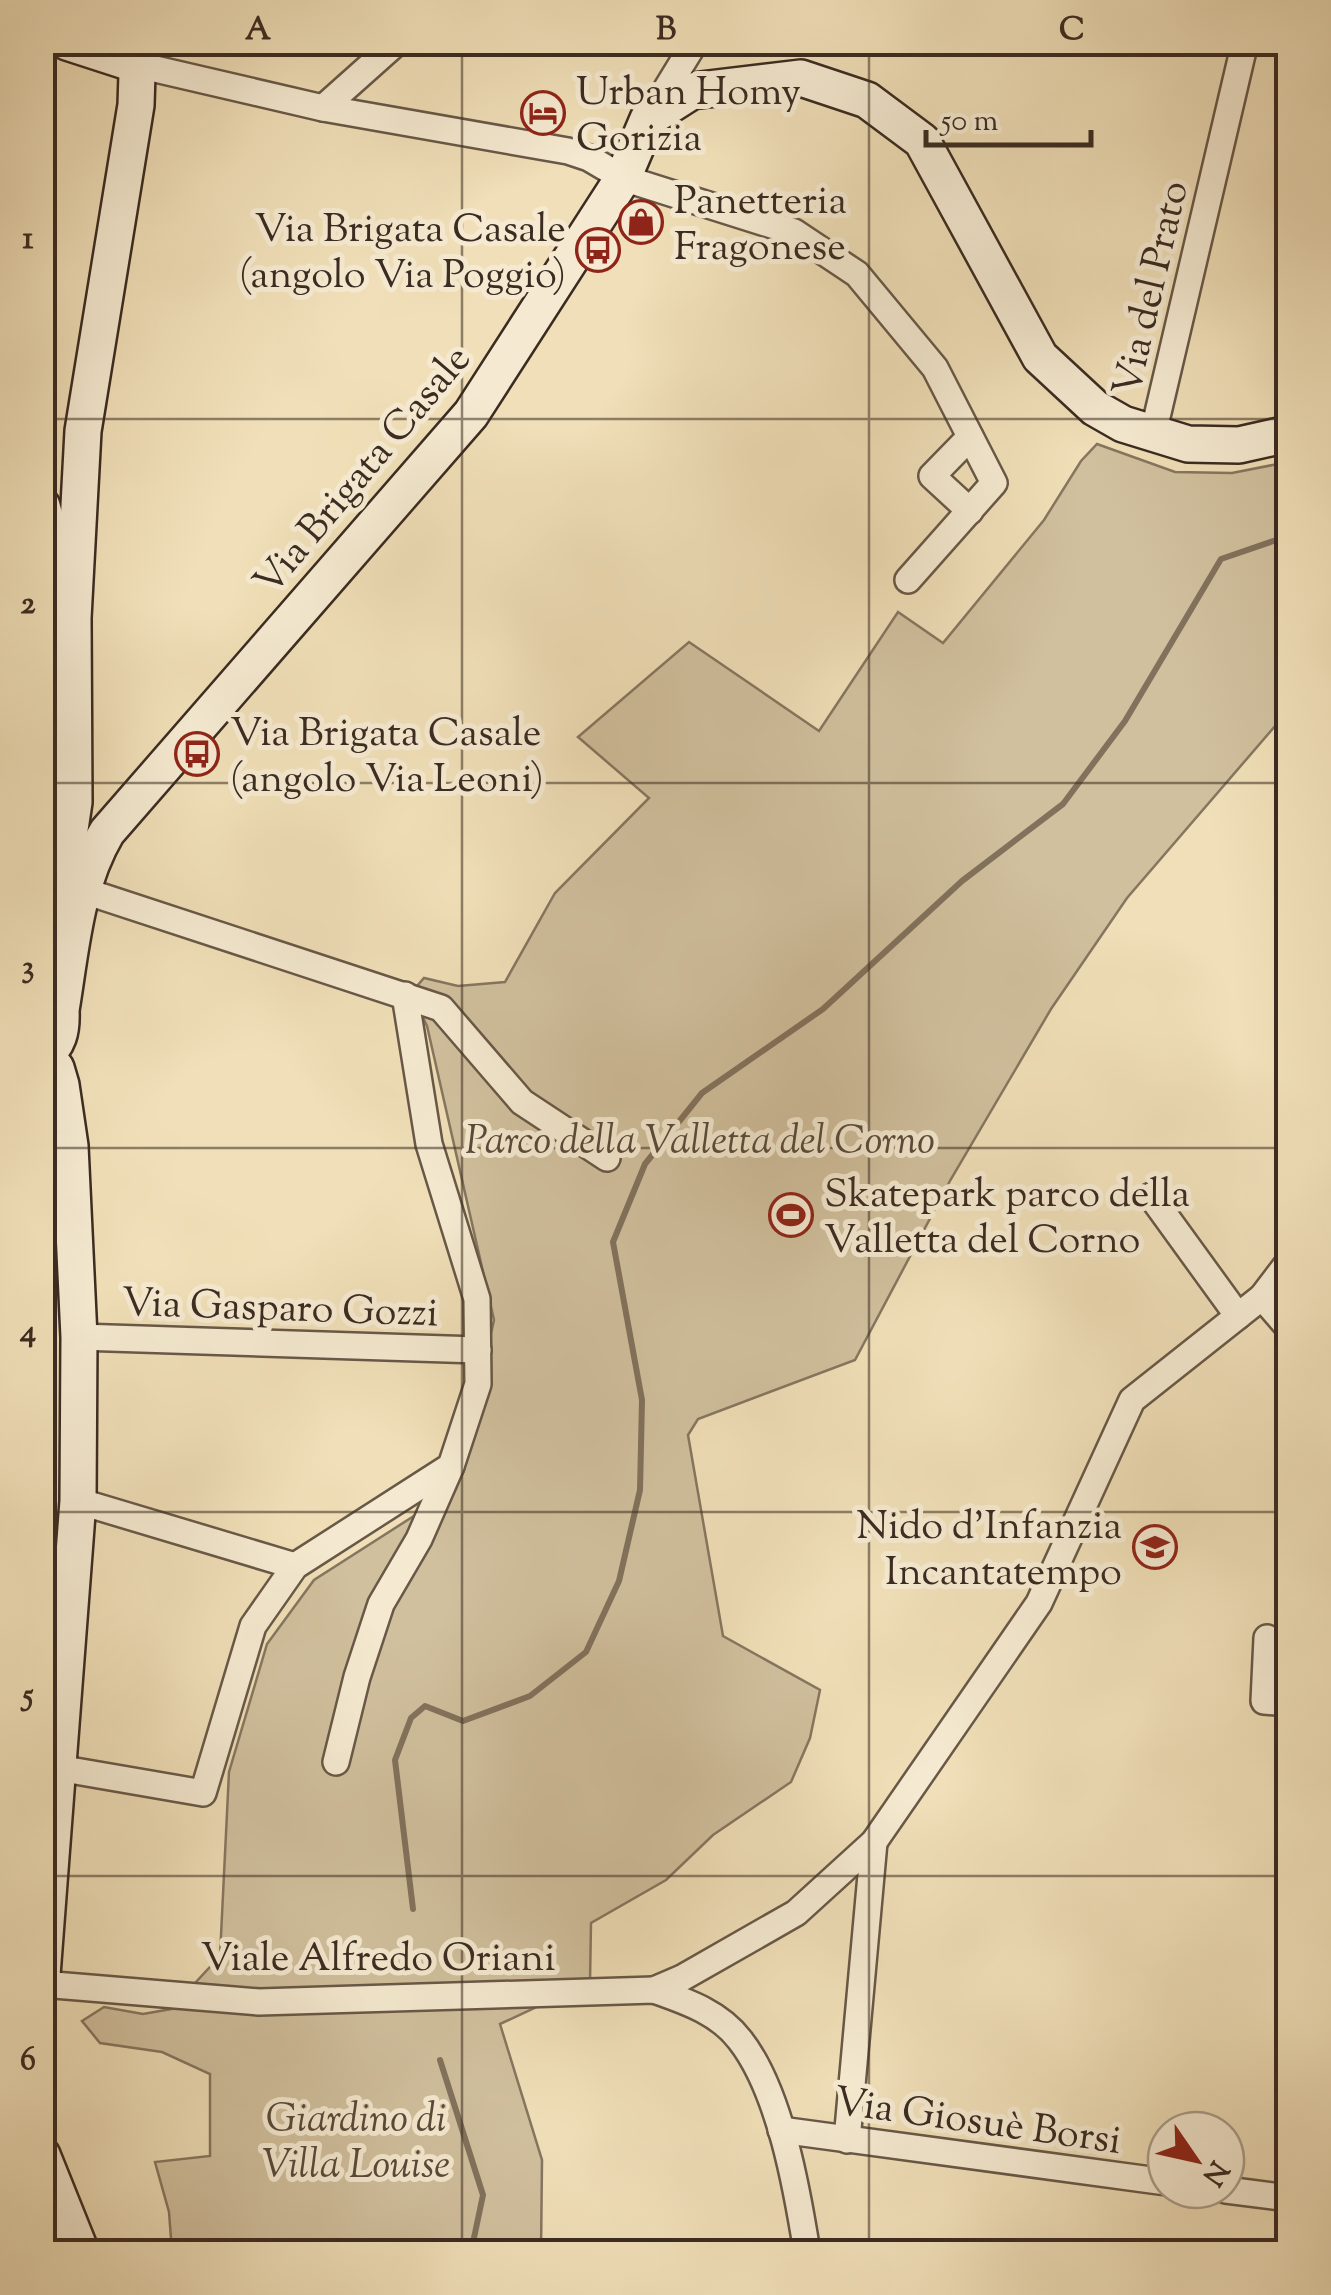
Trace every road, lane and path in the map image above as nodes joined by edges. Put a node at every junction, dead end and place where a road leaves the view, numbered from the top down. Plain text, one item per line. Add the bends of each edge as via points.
1 (67, 42) edge
2 (397, 42) edge
3 (695, 42) edge
4 (1245, 42) edge
5 (138, 54) edge
6 (323, 108) junction
7 (648, 119) junction
8 (624, 178) junction
9 (1153, 434) junction
10 (1288, 434) edge
11 (970, 437) junction
12 (42, 487) edge
13 (79, 499) junction
14 (42, 506) edge
15 (970, 511) junction
16 (908, 580) dead end
17 (72, 618) junction
18 (58, 801) edge
19 (107, 832) junction
20 (80, 899) junction
21 (42, 923) edge
22 (42, 972) edge
23 (405, 995) junction
24 (52, 998) edge
25 (48, 1068) edge
26 (606, 1158) dead end
27 (1150, 1196) dead end
28 (1288, 1263) edge
29 (1262, 1297) junction
30 (1238, 1316) junction
31 (1288, 1327) edge
32 (79, 1337) junction
33 (478, 1350) junction
34 (451, 1466) junction
35 (78, 1501) junction
36 (296, 1566) junction
37 (1267, 1638) dead end
38 (1288, 1704) edge
39 (336, 1762) dead end
40 (58, 1768) junction
41 (874, 1842) junction
42 (42, 1976) edge
43 (42, 1984) edge
44 (654, 1990) junction
45 (780, 2130) junction
46 (847, 2140) junction
47 (42, 2154) edge
48 (1146, 2179) edge
49 (1246, 2193) edge
50 (1288, 2198) edge
51 (81, 2252) edge
52 (807, 2252) edge

1 - 5 street
2 - 6 street
3 - 7 street
4 - 9 street, Via del Prato
5 - 6 street
5 - 13 street via 136,104 82,431
6 - 8 street via 568,151
7 - 8 street, Via Brigata Casale
7 - 9 street via 692,91 801,78 867,100 922,140 1040,357 1095,408
8 - 11 street via 794,232 857,274 935,368
8 - 19 street, Via Brigata Casale via 471,414
9 - 10 street via 1188,444 1239,444
11 - 15 street via 994,484
11 - 15 street via 932,476
12 - 13 street
13 - 17 street
14 - 17 street
15 - 16 street
17 - 18 street
18 - 19 street
18 - 21 street via 68,845
19 - 20 street, Via Brigata Casale
20 - 22 street, Via Brigata Casale
20 - 23 street
20 - 24 street, Via Brigata Casale
23 - 26 street via 441,1008 522,1102
23 - 33 street via 430,1144 478,1300
24 - 25 street, Via Brigata Casale via 62,1027
25 - 32 street via 70,1146
27 - 30 street
28 - 29 street
29 - 30 street
29 - 31 street
30 - 41 street via 1132,1400 1040,1602
32 - 33 street, Via Gasparo Gozzi
32 - 35 street
33 - 34 street via 478,1384
34 - 36 street
34 - 39 street via 381,1604
35 - 36 street
35 - 40 street
36 - 40 street via 253,1626 203,1792
37 - 38 street via 1264,1701
40 - 42 street
41 - 44 street via 796,1913
41 - 46 street
43 - 44 street, Viale Alfredo Oriani via 260,2002
44 - 45 street via 702,2007 740,2039
45 - 46 street, Via Giosuè Borsi
45 - 52 street
46 - 48 street, Via Giosuè Borsi
47 - 51 street
49 - 50 street

